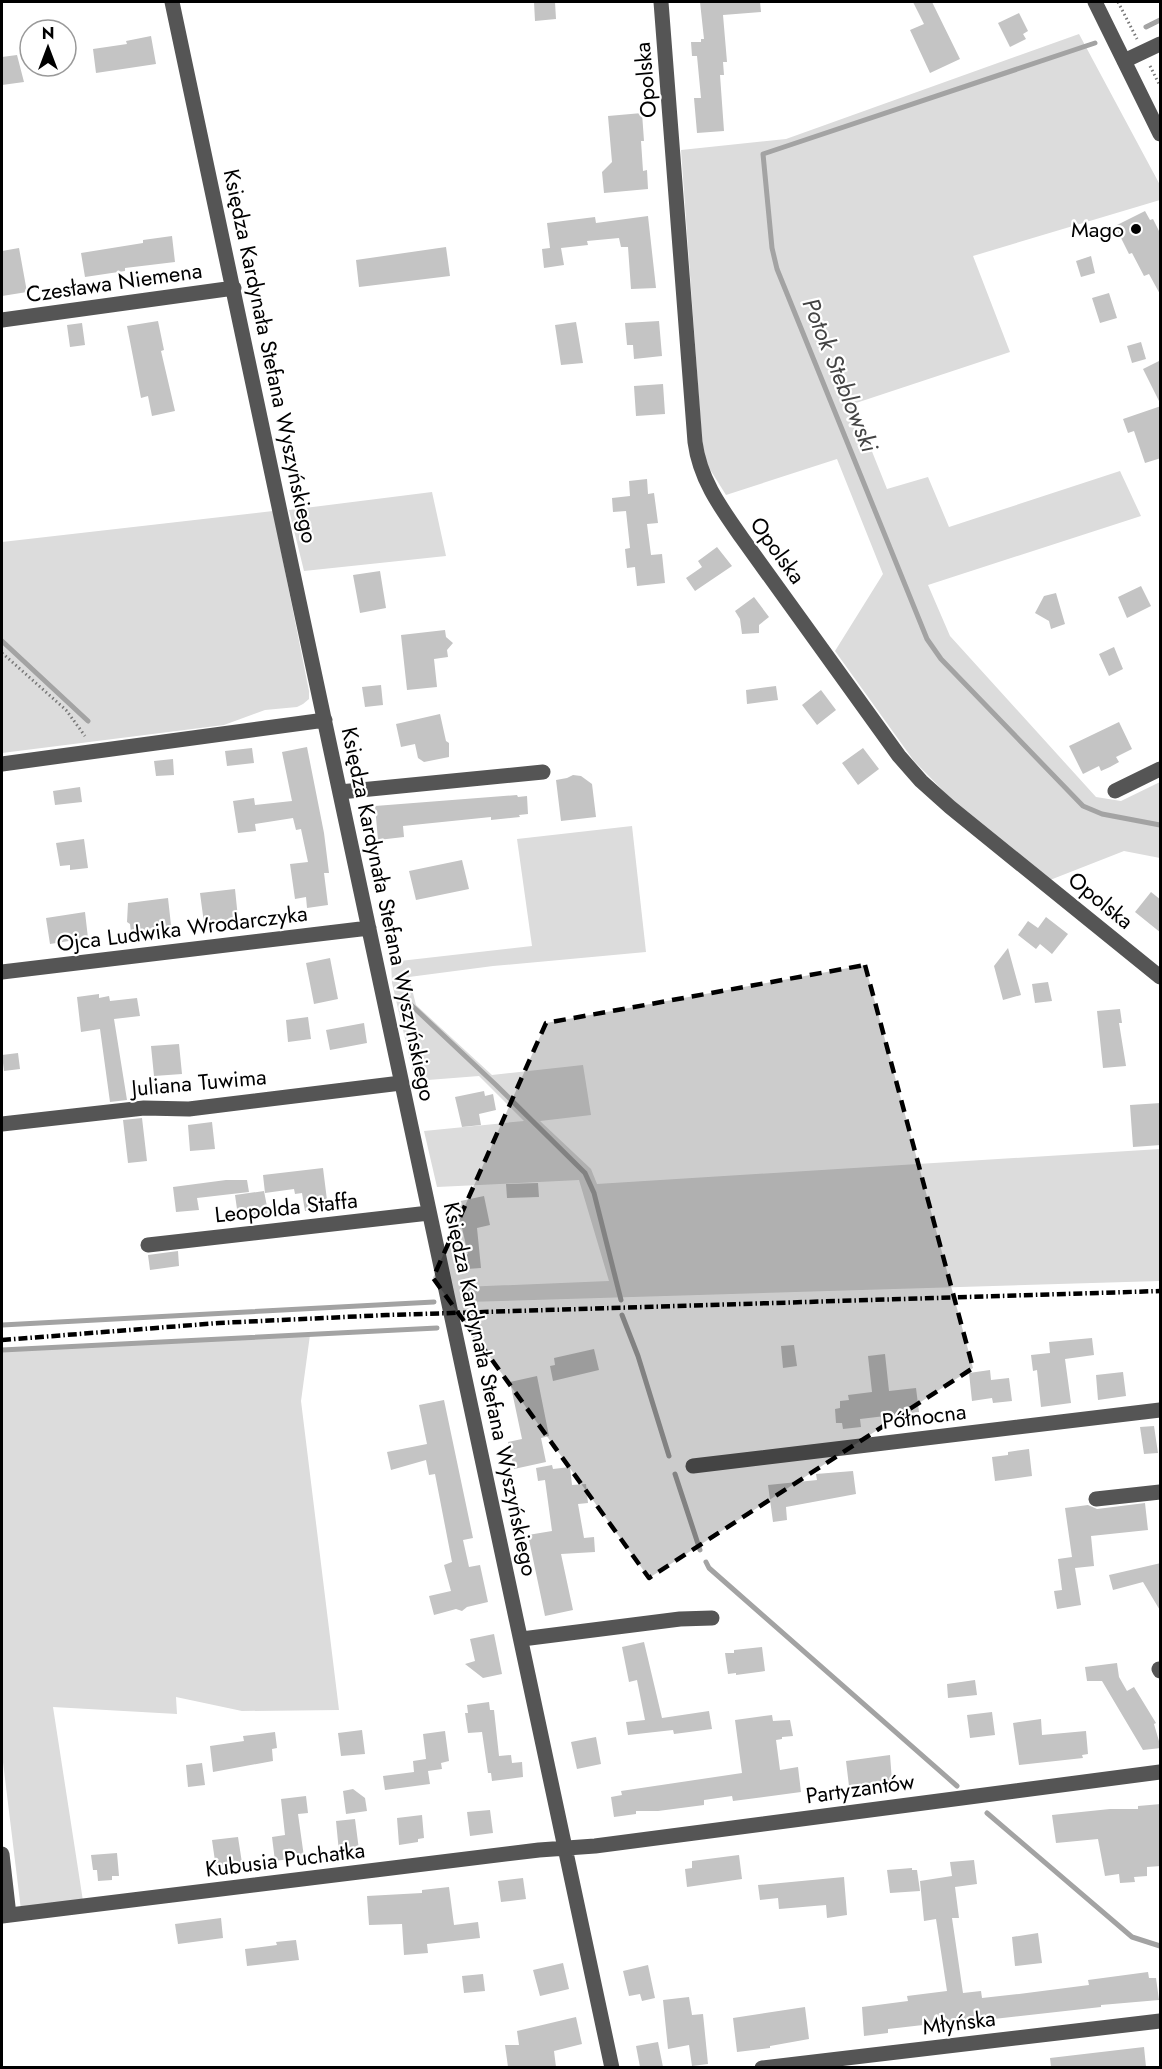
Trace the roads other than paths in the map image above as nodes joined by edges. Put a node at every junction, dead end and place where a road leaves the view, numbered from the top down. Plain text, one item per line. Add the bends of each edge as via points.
1 (172, 2) edge
2 (662, 2) edge
3 (1095, 2) edge
4 (1161, 44) edge
5 (1124, 61) junction
6 (1161, 134) edge
7 (234, 288) junction
8 (2, 320) edge
9 (325, 720) junction
10 (2, 764) edge
11 (1161, 769) edge
12 (543, 772) dead end
13 (1115, 791) dead end
14 (340, 792) junction
15 (369, 928) junction
16 (2, 972) edge
17 (1161, 977) edge
18 (401, 1083) junction
19 (2, 1124) edge
20 (429, 1213) junction
21 (148, 1245) dead end
22 (1161, 1410) edge
23 (693, 1466) dead end
24 (1161, 1492) edge
25 (1096, 1499) dead end
26 (712, 1618) dead end
27 (522, 1639) junction
28 (1161, 1772) edge
29 (566, 1848) junction
30 (2, 1854) edge
31 (5, 1916) edge
32 (1161, 2021) edge
33 (612, 2067) edge
34 (762, 2067) edge

1 - 7 street, Księdza Kardynała Stefana Wyszyńskiego
2 - 17 street, Opolska via 695,442 703,478 742,538 921,782
3 - 5 street
4 - 5 street
5 - 6 street
7 - 8 street, Czesława Niemena
7 - 9 street, Księdza Kardynała Stefana Wyszyńskiego
9 - 10 street, Księdza Kardynała Stefana Wyszyńskiego
9 - 14 street, Księdza Kardynała Stefana Wyszyńskiego
11 - 13 street
12 - 14 street
14 - 15 street, Księdza Kardynała Stefana Wyszyńskiego
15 - 16 street, Ojca Ludwika Wrodarczyka
15 - 18 street, Księdza Kardynała Stefana Wyszyńskiego
18 - 19 street, Juliana Tuwima via 189,1108 144,1108
18 - 20 street, Księdza Kardynała Stefana Wyszyńskiego
20 - 21 street, Leopolda Staffa
20 - 27 street, Księdza Kardynała Stefana Wyszyńskiego
22 - 23 street, Północna
24 - 25 street
26 - 27 street
27 - 29 street, Księdza Kardynała Stefana Wyszyńskiego
28 - 29 street, Partyzantów
29 - 31 street, Kubusia Puchatka
29 - 33 street, Księdza Kardynała Stefana Wyszyńskiego
30 - 31 street, Kubusia Puchatka
32 - 34 street, Młyńska

